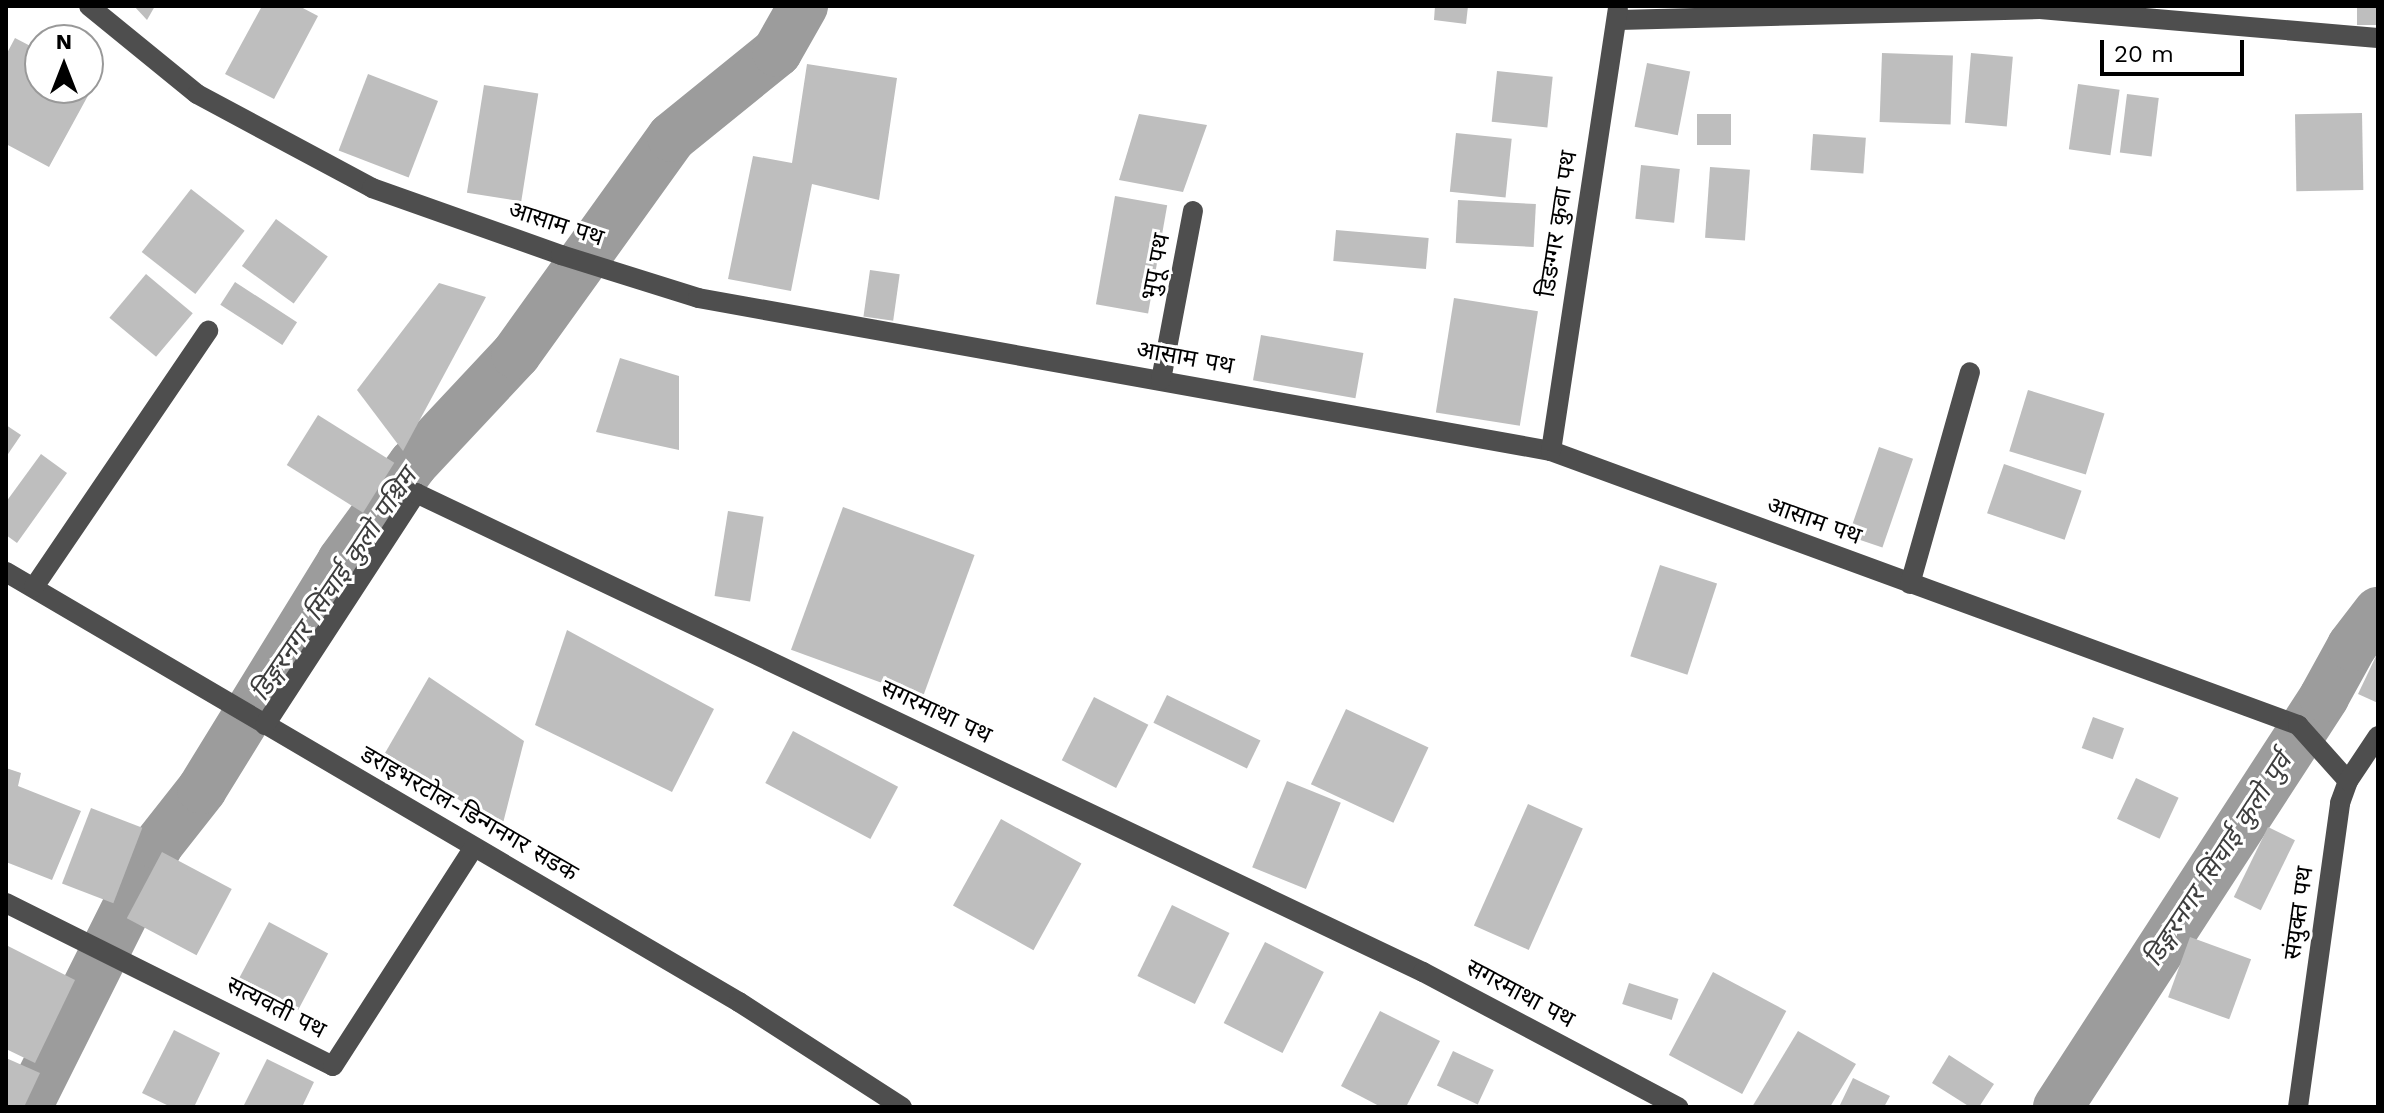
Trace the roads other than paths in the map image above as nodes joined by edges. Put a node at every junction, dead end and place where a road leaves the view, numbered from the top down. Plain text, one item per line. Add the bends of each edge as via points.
1 (89, 6) edge
2 (1618, 13) edge
3 (2378, 38) edge
4 (1193, 211) dead end
5 (208, 331) dead end
6 (1970, 372) dead end
7 (1161, 380) junction
8 (1551, 451) junction
9 (6, 572) edge
10 (1910, 584) junction
11 (34, 587) junction
12 (250, 714) junction
13 (2378, 736) edge
14 (2347, 780) junction
15 (474, 847) junction
16 (6, 903) edge
17 (902, 1107) edge
18 (1678, 1107) edge
19 (2298, 1107) edge

1 - 7 street, आसाम पथ via 197,94 372,188 698,298
2 - 3 street via 2040,9
2 - 8 street, डिङग्गर कुवा पथ
4 - 7 street, भुपू पथ
5 - 11 street
6 - 10 street
7 - 8 street, आसाम पथ
8 - 10 street, आसाम पथ
9 - 11 street, डराइभरटोल-डिन्गनगर सडक
10 - 14 street, आसाम पथ via 2298,725
11 - 12 street, डराइभरटोल-डिन्गनगर सडक
12 - 15 street, डराइभरटोल-डिन्गनगर सडक
12 - 18 street, सगरमाथा पथ via 416,493 1423,972
13 - 14 street, संयुक्त पथ
14 - 19 street, संयुक्त पथ
15 - 16 street, सत्यवती पथ via 333,1066
15 - 17 street, डराइभरटोल-डिन्गनगर सडक via 739,1002

